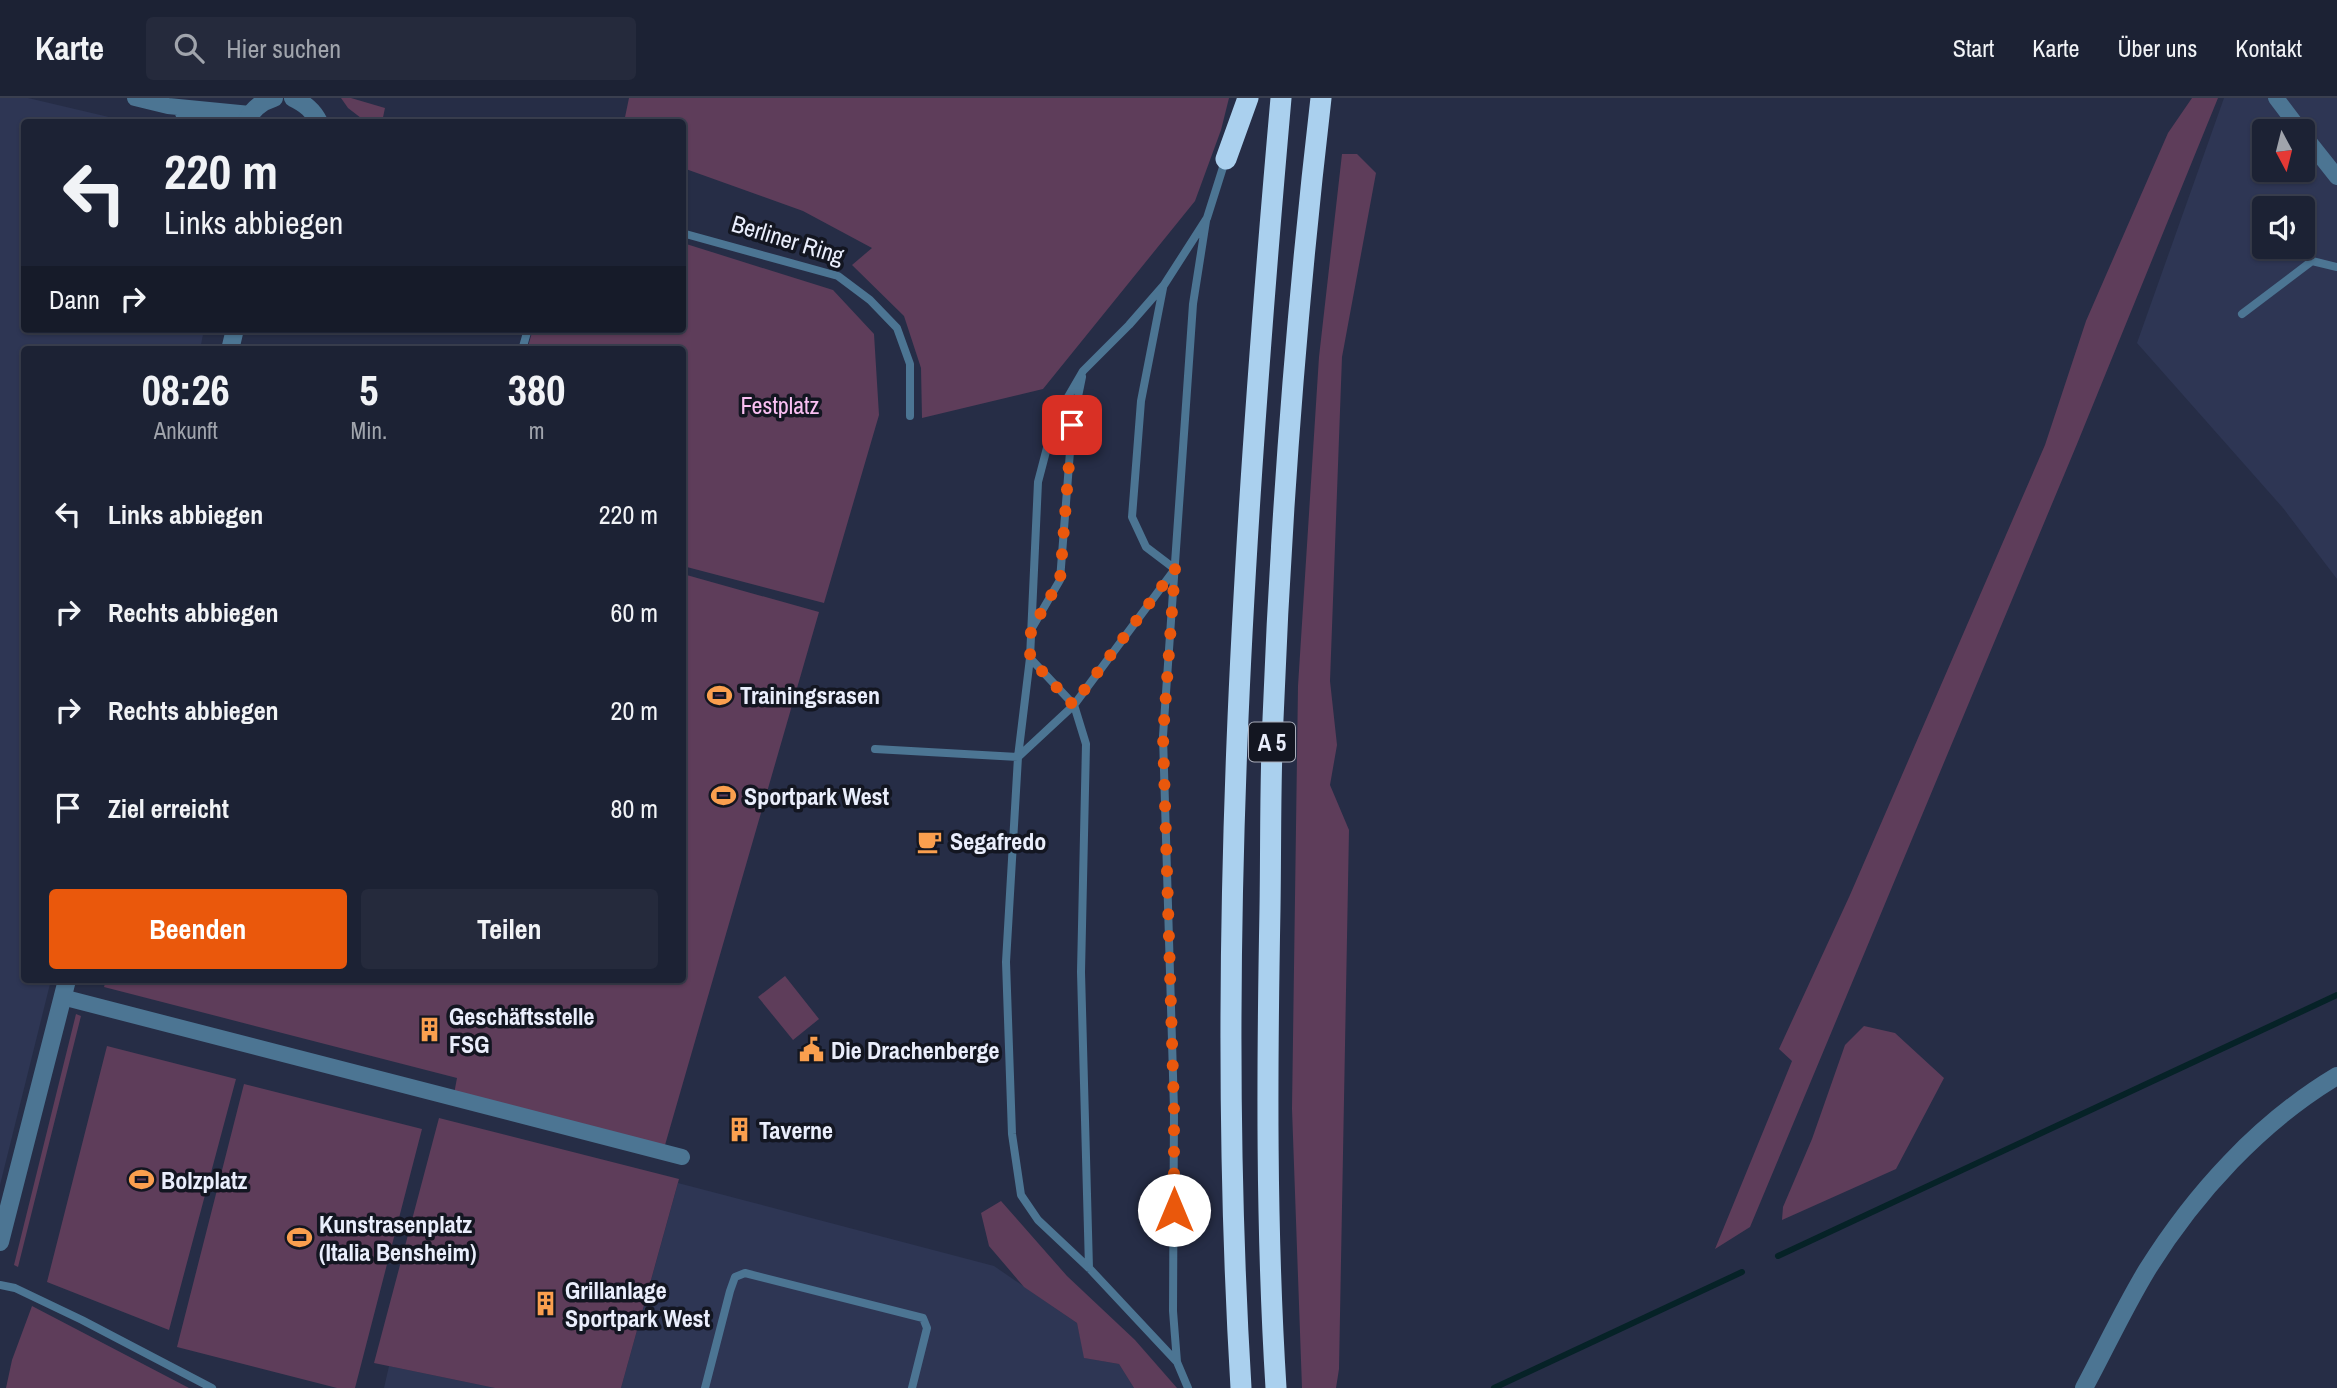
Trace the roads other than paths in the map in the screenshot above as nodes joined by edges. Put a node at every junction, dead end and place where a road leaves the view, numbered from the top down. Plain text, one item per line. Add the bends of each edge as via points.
1 (135, 98) edge
2 (274, 98) edge
3 (1248, 98) edge
4 (1281, 98) edge
5 (1321, 98) edge
6 (2276, 98) edge
7 (301, 100) edge
8 (159, 102) edge
9 (248, 118) edge
10 (199, 119) edge
11 (318, 119) edge
12 (2292, 119) edge
13 (2315, 149) edge
14 (1226, 159) joint
15 (2337, 177) edge
16 (1207, 218) junction
17 (686, 234) edge
18 (2337, 267) edge
19 (1164, 285) junction
20 (2242, 314) dead end
21 (1083, 371) junction
22 (910, 416) dead end
23 (1175, 569) junction
24 (1031, 630) junction
25 (1030, 658) junction
26 (1073, 705) junction
27 (875, 749) dead end
28 (1018, 757) junction
29 (64, 989) edge
30 (2337, 1076) edge
31 (682, 1157) dead end
32 (0, 1242) edge
33 (1089, 1268) junction
34 (0, 1285) edge
35 (1177, 1362) junction
36 (212, 1388) edge
37 (705, 1388) edge
38 (912, 1388) edge
39 (1188, 1388) edge
40 (1241, 1388) edge
41 (1276, 1388) edge
42 (2084, 1388) edge

1 - 8 street
2 - 9 street via 262,102
3 - 14 highway
4 - 40 highway, A 5 via 1252,452 1236,726 1231,1147
5 - 41 highway, A 5 via 1288,454 1273,720 1268,1137
6 - 12 street
7 - 11 street
8 - 9 street
8 - 10 street
13 - 15 street
14 - 16 lane
16 - 19 lane
16 - 23 lane via 1193,304
17 - 22 lane, Berliner Ring via 838,276 870,300 897,328 910,364
18 - 20 lane via 2312,261
19 - 21 lane
19 - 23 lane via 1141,401 1132,517 1146,547
21 - 24 lane via 1072,425 1060,580
21 - 24 lane via 1054,421 1038,482
23 - 26 lane
23 - 35 lane via 1163,736
24 - 25 lane
25 - 26 lane
25 - 28 lane
26 - 28 lane
26 - 33 lane via 1086,744 1081,972
27 - 28 lane
28 - 33 lane via 1006,962 1012,1134 1021,1195 1038,1220
29 - 31 street
29 - 32 street
30 - 42 street via 2237,1154 2193,1206 2148,1269
33 - 35 lane
34 - 36 lane via 62,1310
35 - 39 lane
37 - 38 lane via 730,1291 735,1277 745,1272 923,1318 927,1328

